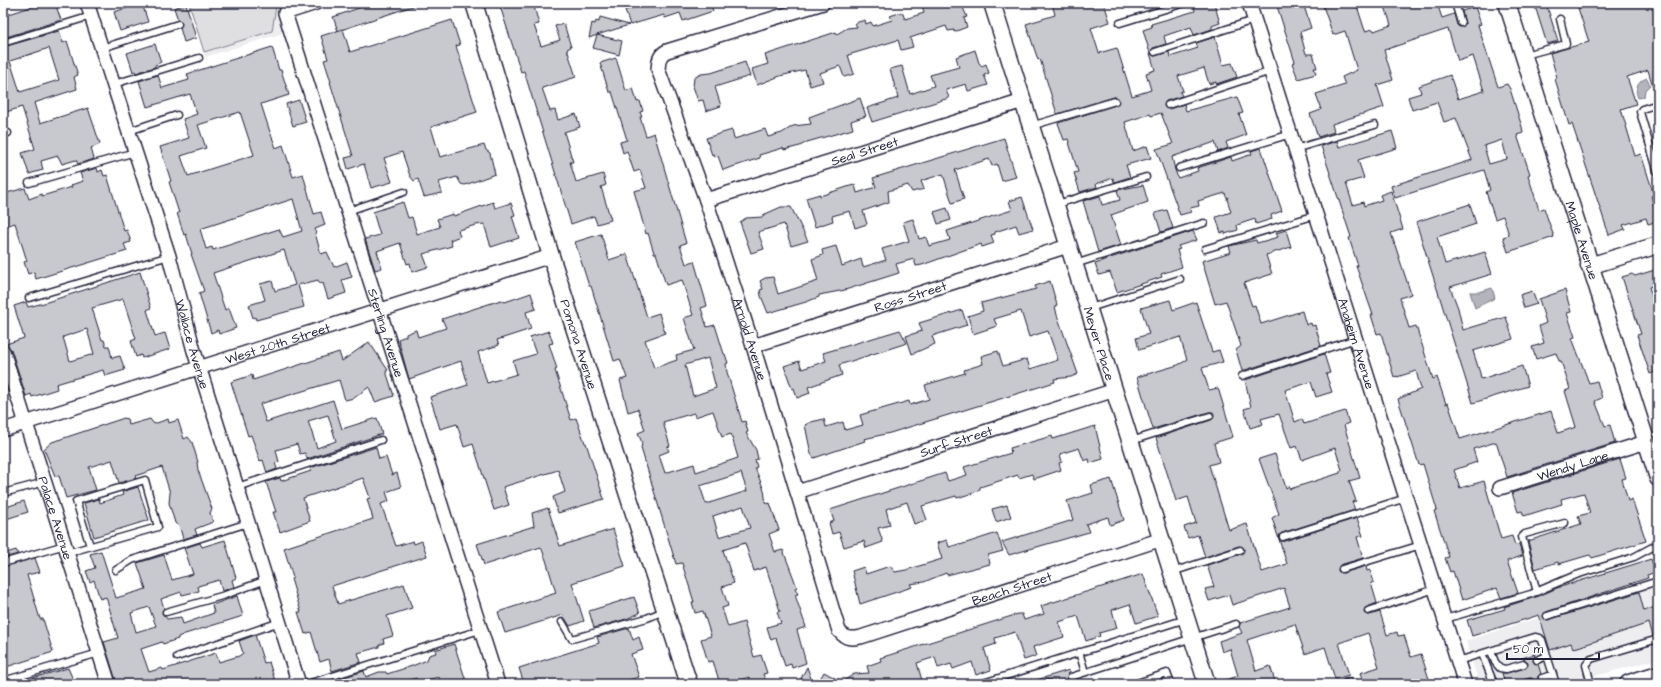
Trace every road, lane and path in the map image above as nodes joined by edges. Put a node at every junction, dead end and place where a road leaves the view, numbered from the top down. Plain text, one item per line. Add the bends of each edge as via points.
1 (87, 3) edge
2 (316, 3) edge
3 (474, 3) edge
4 (823, 3) edge
5 (992, 3) edge
6 (1185, 3) edge
7 (1249, 3) edge
8 (1455, 3) edge
9 (1507, 3) edge
10 (287, 7) edge
11 (92, 16) junction
12 (1560, 19) dead end
13 (1254, 20) junction
14 (1120, 23) dead end
15 (1461, 23) dead end
16 (178, 24) dead end
17 (3, 43) edge
18 (102, 48) junction
19 (1155, 52) dead end
20 (1523, 56) junction
21 (199, 58) dead end
22 (1270, 71) junction
23 (114, 84) junction
24 (1024, 101) junction
25 (1115, 101) dead end
26 (1658, 104) edge
27 (1168, 105) dead end
28 (177, 115) dead end
29 (1375, 125) dead end
30 (1031, 126) junction
31 (129, 131) junction
32 (1291, 134) junction
33 (1295, 149) junction
34 (135, 152) junction
35 (1179, 168) dead end
36 (1658, 173) edge
37 (1146, 177) dead end
38 (29, 184) dead end
39 (404, 192) dead end
40 (706, 200) junction
41 (1055, 205) junction
42 (348, 211) junction
43 (1316, 215) junction
44 (1204, 223) dead end
45 (1658, 245) edge
46 (1068, 246) junction
47 (1205, 249) dead end
48 (169, 256) junction
49 (551, 256) junction
50 (1074, 265) junction
51 (1589, 266) junction
52 (1180, 279) dead end
53 (29, 298) dead end
54 (1088, 309) junction
55 (379, 311) junction
56 (1356, 339) junction
57 (753, 346) junction
58 (3, 351) edge
59 (199, 368) junction
60 (1242, 376) dead end
61 (1115, 390) junction
62 (1210, 416) dead end
63 (26, 423) junction
64 (3, 430) edge
65 (381, 440) dead end
66 (1131, 441) junction
67 (1646, 442) junction
68 (1658, 478) edge
69 (45, 482) junction
70 (237, 487) junction
71 (1500, 488) dead end
72 (797, 492) junction
73 (3, 493) edge
74 (1406, 498) junction
75 (1565, 522) dead end
76 (248, 523) junction
77 (1283, 537) dead end
78 (1162, 539) junction
79 (1658, 544) edge
80 (1421, 545) junction
81 (90, 546) junction
82 (66, 549) junction
83 (1240, 550) dead end
84 (3, 564) edge
85 (1342, 569) dead end
86 (116, 570) dead end
87 (1172, 572) junction
88 (266, 580) junction
89 (1658, 581) edge
90 (1435, 589) junction
91 (1536, 592) junction
92 (665, 610) junction
93 (1368, 611) dead end
94 (166, 612) dead end
95 (1547, 616) dead end
96 (1186, 619) junction
97 (1444, 619) junction
98 (280, 622) junction
99 (562, 622) dead end
100 (1236, 624) dead end
101 (480, 630) junction
102 (861, 637) joint
103 (1192, 638) junction
104 (1658, 639) edge
105 (1491, 651) junction
106 (99, 652) junction
107 (1080, 652) junction
108 (1482, 654) junction
109 (1547, 656) junction
110 (176, 658) dead end
111 (1537, 660) dead end
112 (1458, 661) junction
113 (1524, 664) dead end
114 (1086, 672) junction
115 (1553, 675) junction
116 (1658, 675) edge
117 (1071, 677) dead end
118 (1542, 678) dead end
119 (3, 682) edge
120 (109, 684) edge
121 (299, 684) edge
122 (307, 684) edge
123 (498, 684) edge
124 (689, 684) edge
125 (980, 684) edge
126 (1134, 684) edge
127 (1171, 684) edge
128 (1207, 684) edge
129 (1344, 684) edge
130 (1349, 684) edge
131 (1465, 684) edge
132 (1494, 684) edge
133 (1556, 684) edge
134 (1591, 684) edge
135 (1629, 684) edge

1 - 11 street, Wallace Avenue
2 - 10 street, Sterling Avenue
3 - 49 street, Pomona Avenue
4 - 40 street, Arnold Avenue via 662,54 658,69
5 - 24 street, Meyer Place
6 - 14 lane
7 - 13 street, Anaheim Avenue
8 - 15 lane
9 - 20 street, Maple Avenue
10 - 42 street, Sterling Avenue via 285,12
11 - 17 lane
11 - 18 street, Wallace Avenue
12 - 20 lane via 1566,44
13 - 19 lane
13 - 22 street, Anaheim Avenue
16 - 18 lane
18 - 23 street, Wallace Avenue
20 - 51 street, Maple Avenue
21 - 23 lane
22 - 27 lane
22 - 32 street, Anaheim Avenue
23 - 31 street, Wallace Avenue
24 - 30 street, Meyer Place
24 - 40 street, Seal Street
25 - 30 lane
26 - 36 lane via 1640,112
28 - 31 lane
29 - 33 lane
30 - 41 street, Meyer Place
31 - 34 street, Wallace Avenue
32 - 33 street, Anaheim Avenue
32 - 35 lane
33 - 43 street, Anaheim Avenue
34 - 38 lane
34 - 48 street, Wallace Avenue
37 - 41 lane
39 - 42 lane
40 - 57 street, Arnold Avenue
41 - 46 street, Meyer Place
42 - 55 street, Sterling Avenue
43 - 47 lane
43 - 56 street, Anaheim Avenue
44 - 50 lane
45 - 51 street
46 - 50 street, Meyer Place
46 - 57 street, Ross Street
48 - 53 lane
48 - 59 street, Wallace Avenue
49 - 55 street, West 20th Street
49 - 92 street, Pomona Avenue
50 - 54 street, Meyer Place
51 - 67 street, Maple Avenue
52 - 54 lane
54 - 61 street, Meyer Place
55 - 59 street, West 20th Street
55 - 101 street, Sterling Avenue
56 - 60 lane
56 - 74 street, Anaheim Avenue
57 - 72 street, Arnold Avenue
58 - 63 street, Palace Avenue
59 - 63 street, West 20th Street
59 - 70 street, Wallace Avenue
61 - 66 street, Meyer Place
61 - 72 street, Surf Street
62 - 66 lane
63 - 64 street, West 20th Street
63 - 69 street, Palace Avenue
65 - 70 lane
66 - 78 street, Meyer Place
67 - 68 street, Maple Avenue
67 - 71 street, Wendy Lane
69 - 73 lane
69 - 82 street, Palace Avenue
70 - 76 street, Wallace Avenue
72 - 102 street, Arnold Avenue via 839,631 844,637 851,639
74 - 77 lane
74 - 80 street, Anaheim Avenue
75 - 91 lane via 1522,537
76 - 86 lane via 132,560
76 - 88 street, Wallace Avenue
78 - 87 street, Meyer Place
78 - 102 street, Beach Street
79 - 91 lane via 1634,557 1576,575
80 - 85 lane
80 - 90 street, Anaheim Avenue
81 - 81 lane via 158,527 145,480 76,500
81 - 82 lane
82 - 84 lane
82 - 106 street, Palace Avenue
83 - 87 lane
87 - 96 street, Meyer Place
88 - 94 lane
88 - 98 street, Wallace Avenue
89 - 95 lane
90 - 93 lane
90 - 97 street, Anaheim Avenue
91 - 97 lane
92 - 99 lane via 647,618 572,639
92 - 124 street, Pomona Avenue
96 - 103 street, Meyer Place
96 - 107 lane
97 - 112 street, Anaheim Avenue
98 - 110 lane
98 - 121 street, Wallace Avenue
100 - 103 lane
101 - 122 lane
101 - 123 street, Sterling Avenue
103 - 114 lane
103 - 128 street, Meyer Place
104 - 134 lane via 1591,659 1586,665
105 - 108 lane
105 - 109 lane via 1536,637 1542,640
105 - 113 lane via 1500,668
106 - 119 lane
106 - 120 street, Palace Avenue
107 - 114 lane
107 - 125 lane
108 - 112 lane
108 - 132 lane
109 - 111 lane
109 - 115 lane
112 - 131 street, Anaheim Avenue
114 - 117 lane
115 - 118 lane
115 - 133 lane
116 - 135 main road
126 - 127 lane via 1167,673
129 - 130 lane

